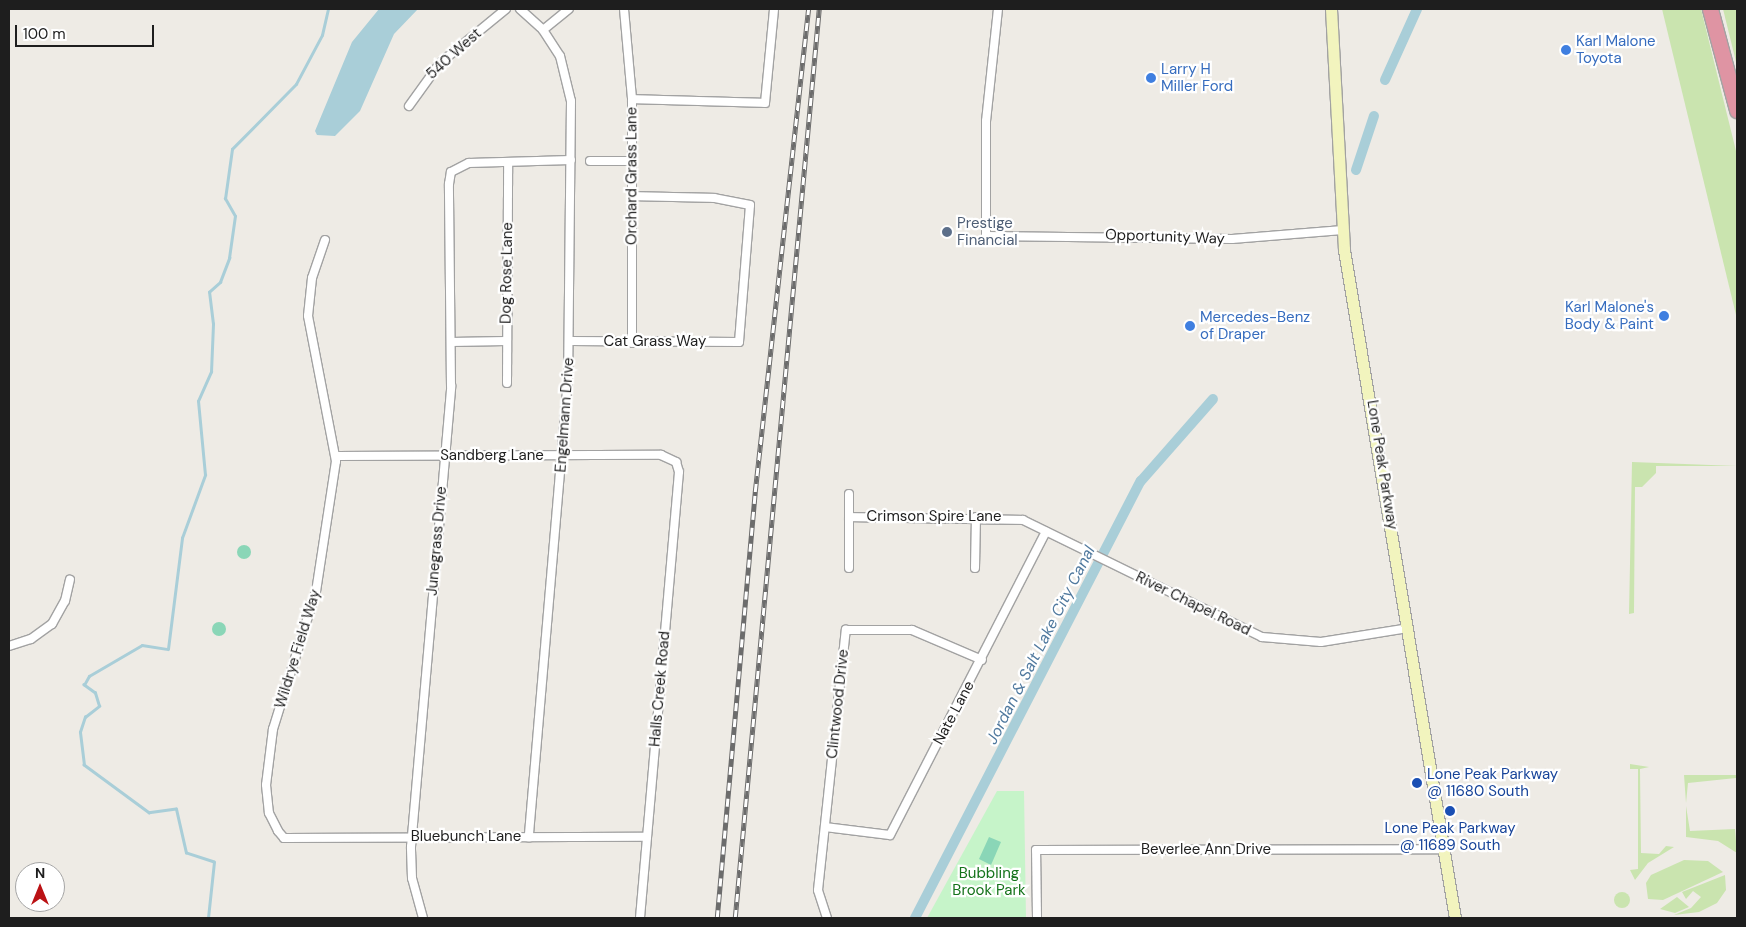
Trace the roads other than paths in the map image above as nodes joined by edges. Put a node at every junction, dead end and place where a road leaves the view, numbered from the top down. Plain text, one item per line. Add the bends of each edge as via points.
1 (506, 9) edge
2 (520, 9) edge
3 (569, 9) edge
4 (624, 9) edge
5 (774, 9) edge
6 (998, 9) edge
7 (1331, 9) edge
8 (1712, 13) edge
9 (543, 30) junction
10 (632, 99) junction
11 (410, 106) dead end
12 (1737, 110) edge
13 (571, 160) junction
14 (590, 161) dead end
15 (632, 161) junction
16 (508, 162) junction
17 (632, 196) junction
18 (1342, 230) junction
19 (325, 240) dead end
20 (506, 341) junction
21 (570, 341) junction
22 (451, 342) junction
23 (632, 343) junction
24 (507, 383) dead end
25 (336, 456) junction
26 (445, 456) junction
27 (562, 456) junction
28 (676, 462) joint
29 (849, 494) dead end
30 (849, 517) junction
31 (976, 517) junction
32 (1046, 532) junction
33 (849, 568) dead end
34 (976, 568) dead end
35 (70, 580) dead end
36 (1408, 628) junction
37 (9, 646) edge
38 (982, 660) junction
39 (825, 828) junction
40 (411, 837) junction
41 (529, 837) junction
42 (284, 838) joint
43 (647, 838) junction
44 (1444, 850) junction
45 (423, 918) edge
46 (640, 918) edge
47 (828, 918) edge
48 (1037, 918) edge
49 (1455, 918) edge

1 - 11 street, 540 West via 440,63
2 - 9 street, Engelmann Drive
3 - 9 street
4 - 10 street, Orchard Grass Lane
5 - 10 street via 765,103
6 - 18 street, Opportunity Way via 986,121 986,236 1232,239
7 - 18 main road, Lone Peak Parkway
8 - 12 highway
9 - 13 street, Engelmann Drive via 567,76
10 - 15 street, Orchard Grass Lane
13 - 16 street
13 - 21 street, Engelmann Drive
14 - 15 street
15 - 17 street, Orchard Grass Lane
16 - 20 street, Dog Rose Lane
16 - 22 street, Junegrass Drive via 458,166 449,184
17 - 23 street, Orchard Grass Lane
17 - 23 street, Cat Grass Way via 714,198 750,205 739,342
18 - 36 main road, Lone Peak Parkway
19 - 25 street, Wildrye Field Way via 312,278 308,316
20 - 22 street
20 - 24 street, Dog Rose Lane
21 - 23 street, Cat Grass Way
21 - 27 street, Engelmann Drive
22 - 26 street, Junegrass Drive
25 - 26 street, Sandberg Lane
25 - 42 street, Wildrye Field Way via 316,591 273,729 266,785 269,813
26 - 27 street, Sandberg Lane
26 - 40 street, Junegrass Drive
27 - 28 street, Sandberg Lane via 665,456
27 - 41 street, Engelmann Drive
28 - 43 street, Halls Creek Road via 679,472
29 - 30 street
30 - 31 street, Crimson Spire Lane
30 - 33 street
31 - 32 street, Crimson Spire Lane via 1007,516
31 - 34 street
32 - 36 street, River Chapel Road via 1262,636 1321,642
32 - 38 street, Nate Lane
35 - 37 street via 65,602 52,624 31,640
36 - 44 main road, Lone Peak Parkway
38 - 39 street, Nate Lane via 890,834
38 - 39 street, Clintwood Drive via 912,630 846,630
39 - 47 street, Clintwood Drive via 818,890
40 - 41 street, Bluebunch Lane
40 - 42 street, Bluebunch Lane
40 - 45 street, Junegrass Drive via 412,878
41 - 43 street, Bluebunch Lane
43 - 46 street, Halls Creek Road
44 - 48 street, Beverlee Ann Drive via 1036,850
44 - 49 main road, Lone Peak Parkway

